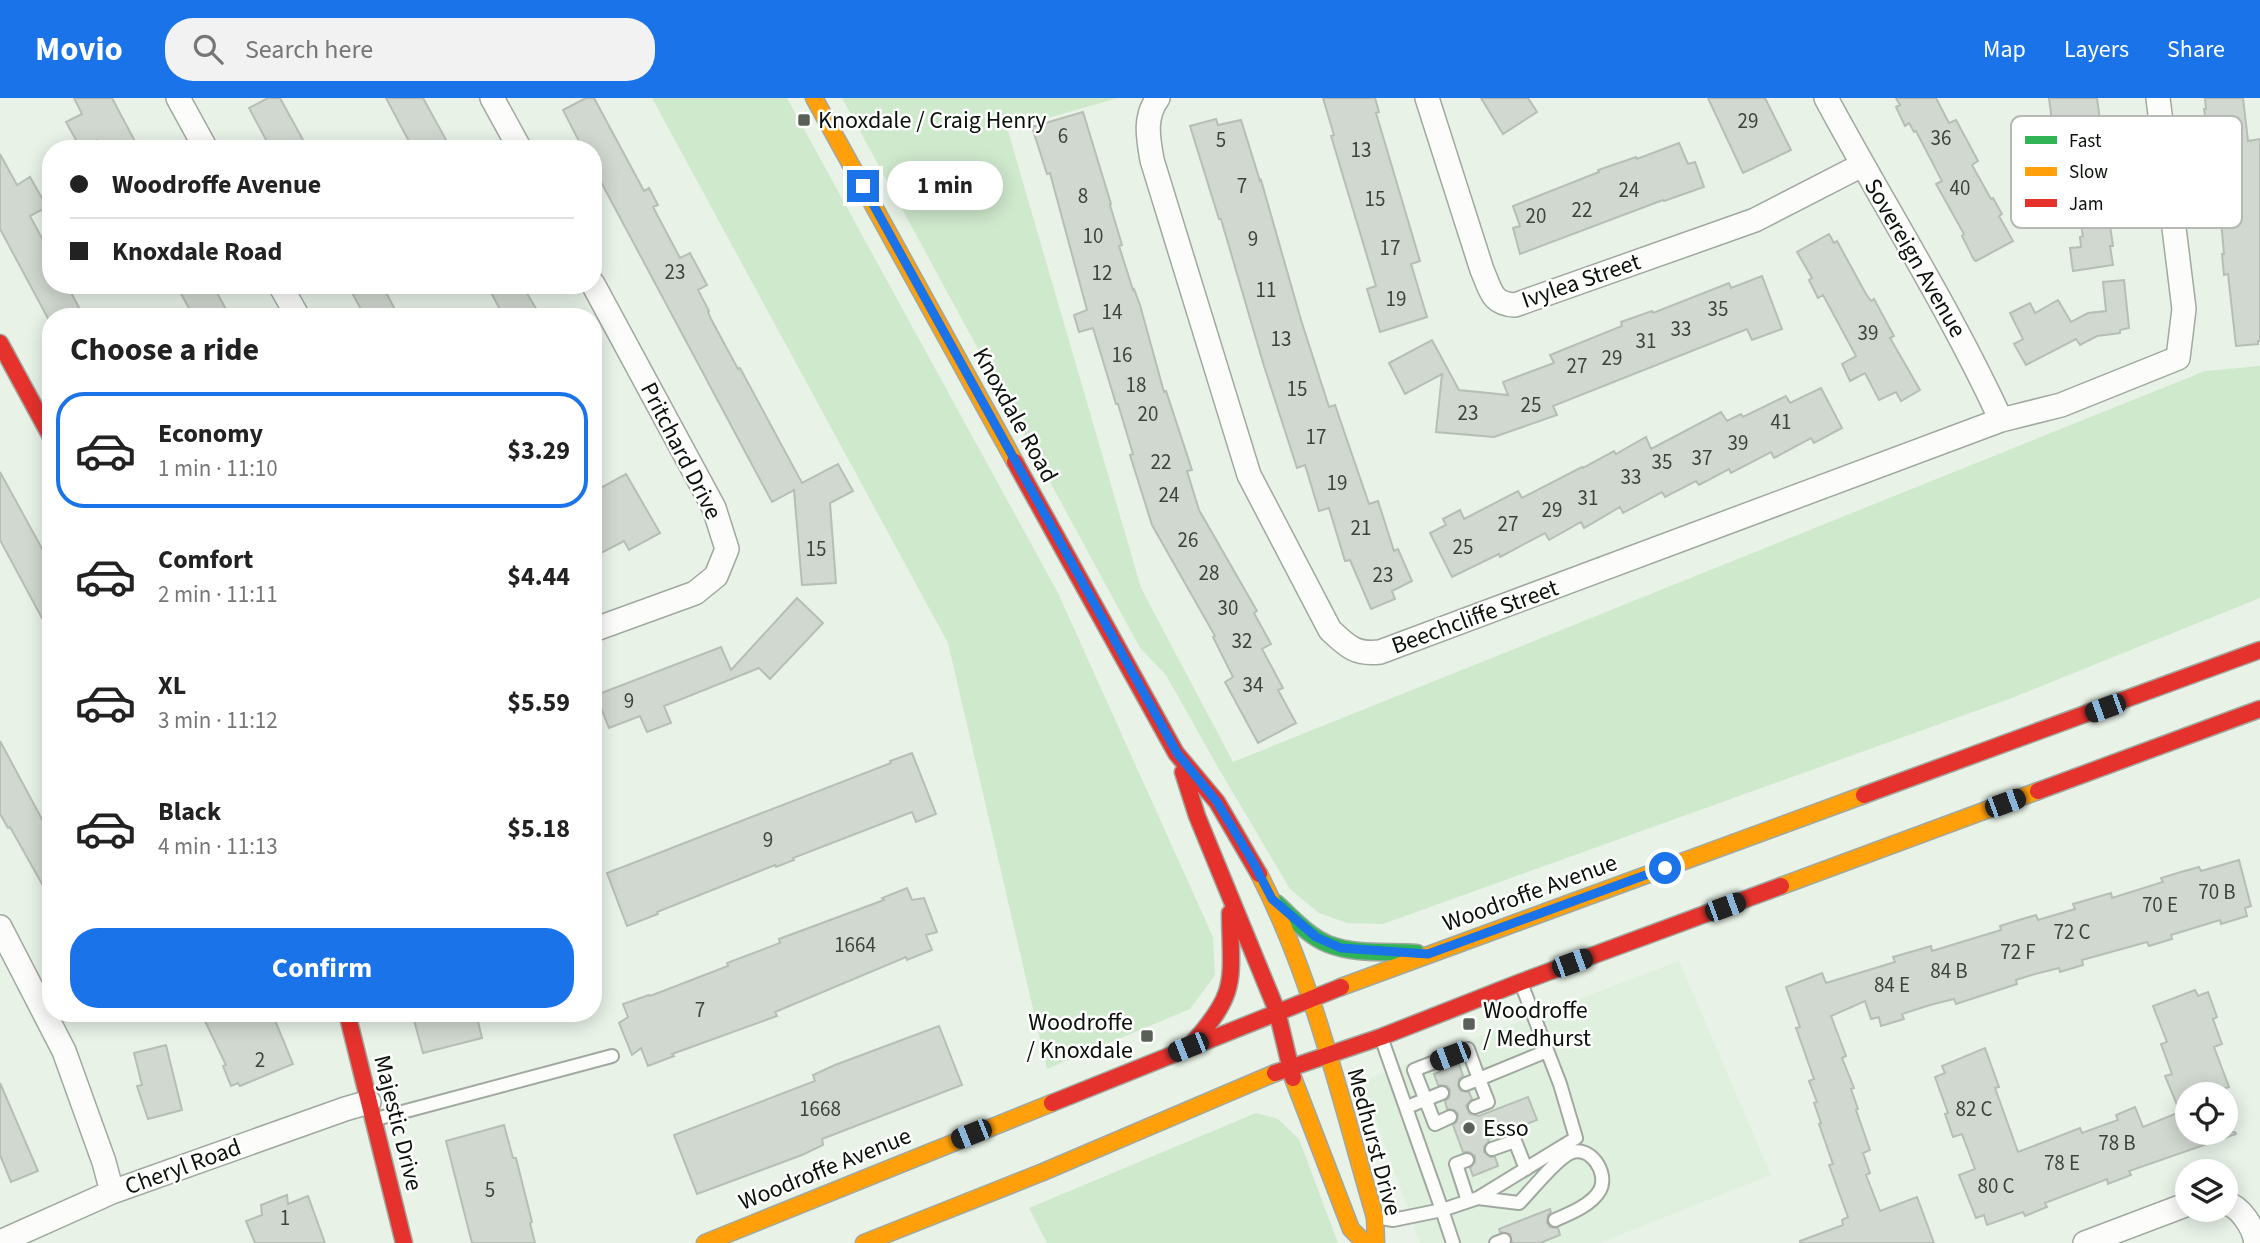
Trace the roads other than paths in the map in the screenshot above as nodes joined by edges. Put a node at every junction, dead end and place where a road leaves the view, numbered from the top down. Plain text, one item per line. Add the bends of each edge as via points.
1 (178, 98) edge
2 (492, 98) edge
3 (814, 98) edge
4 (1158, 98) edge
5 (1427, 98) edge
6 (1826, 98) edge
7 (2158, 98) edge
8 (2160, 116) edge
9 (201, 140) edge
10 (515, 140) edge
11 (1862, 165) junction
12 (2174, 228) edge
13 (598, 294) edge
14 (0, 343) edge
15 (42, 420) edge
16 (2001, 420) junction
17 (602, 627) edge
18 (2260, 650) edge
19 (2260, 709) edge
20 (1177, 753) junction
21 (1230, 893) junction
22 (1272, 899) junction
23 (3, 940) edge
24 (1428, 954) junction
25 (1521, 982) junction
26 (1311, 998) junction
27 (42, 1011) edge
28 (1277, 1011) junction
29 (48, 1022) edge
30 (349, 1022) edge
31 (1381, 1037) junction
32 (1188, 1047) junction
33 (1547, 1051) junction
34 (1326, 1054) junction
35 (612, 1056) dead end
36 (1289, 1068) junction
37 (1479, 1079) junction
38 (1466, 1084) dead end
39 (1442, 1093) dead end
40 (1426, 1100) junction
41 (1407, 1107) junction
42 (1475, 1107) dead end
43 (372, 1111) junction
44 (1450, 1117) dead end
45 (1492, 1149) dead end
46 (1466, 1160) dead end
47 (1526, 1168) junction
48 (112, 1192) junction
49 (1473, 1200) junction
50 (2175, 1209) edge
51 (1442, 1210) junction
52 (2238, 1210) edge
53 (1375, 1217) junction
54 (1555, 1220) dead end
55 (0, 1242) edge
56 (404, 1243) edge
57 (705, 1243) edge
58 (864, 1243) edge
59 (1365, 1243) edge
60 (1376, 1243) edge
61 (1453, 1243) edge
62 (2085, 1243) edge
63 (2256, 1243) edge

1 - 9 street
2 - 10 street
3 - 20 main road, Knoxdale Road
4 - 16 street, Beechcliffe Street via 1150,108 1147,132 1152,160 1249,475 1330,630 1349,648 1365,654 1380,652
5 - 11 street, Ivylea Street via 1482,270 1494,298 1503,304 1515,305 1755,220
6 - 11 street, Sovereign Avenue
7 - 8 street, Beechcliffe Street
11 - 16 street, Sovereign Avenue via 1972,358
12 - 16 street, Beechcliffe Street via 2184,309 2178,358 2061,405
13 - 17 street, Pritchard Drive via 715,508 727,549 716,576 695,593
14 - 15 main road
18 - 24 main road, Woodroffe Avenue
19 - 25 main road
20 - 21 main road, Knoxdale Road via 1197,816
20 - 22 main road, Knoxdale Road via 1217,802
21 - 28 main road, Knoxdale Road
21 - 32 main road via 1231,983 1223,1004
22 - 24 main road via 1328,944
22 - 26 main road, Knoxdale Road
23 - 27 street
24 - 26 main road, Woodroffe Avenue
25 - 31 main road
25 - 33 lane
26 - 28 main road, Woodroffe Avenue
26 - 34 main road, Knoxdale Road
28 - 32 main road, Woodroffe Avenue
28 - 36 main road, Knoxdale Road
29 - 48 street via 64,1051
30 - 43 main road, Majestic Drive
31 - 34 main road
31 - 41 lane
32 - 57 main road, Woodroffe Avenue
33 - 37 lane
33 - 47 lane via 1576,1138
34 - 36 main road
34 - 53 main road, Medhurst Drive
35 - 43 lane
36 - 58 main road
36 - 59 main road, Medhurst Drive via 1351,1229
37 - 38 lane
37 - 40 lane via 1468,1049 1414,1070
37 - 42 lane via 1488,1102
39 - 40 lane
40 - 41 lane
40 - 44 lane via 1435,1124
41 - 51 lane
43 - 48 street, Cheryl Road via 345,1108
43 - 56 main road, Majestic Drive
45 - 47 lane via 1515,1141
46 - 49 lane via 1455,1164
47 - 49 lane
48 - 55 street, Cheryl Road
49 - 51 lane
49 - 54 lane via 1519,1203 1562,1158 1582,1152 1602,1171 1603,1183 1593,1199
50 - 62 street
51 - 53 lane via 1393,1220
51 - 61 lane
52 - 63 street
53 - 60 main road, Medhurst Drive

